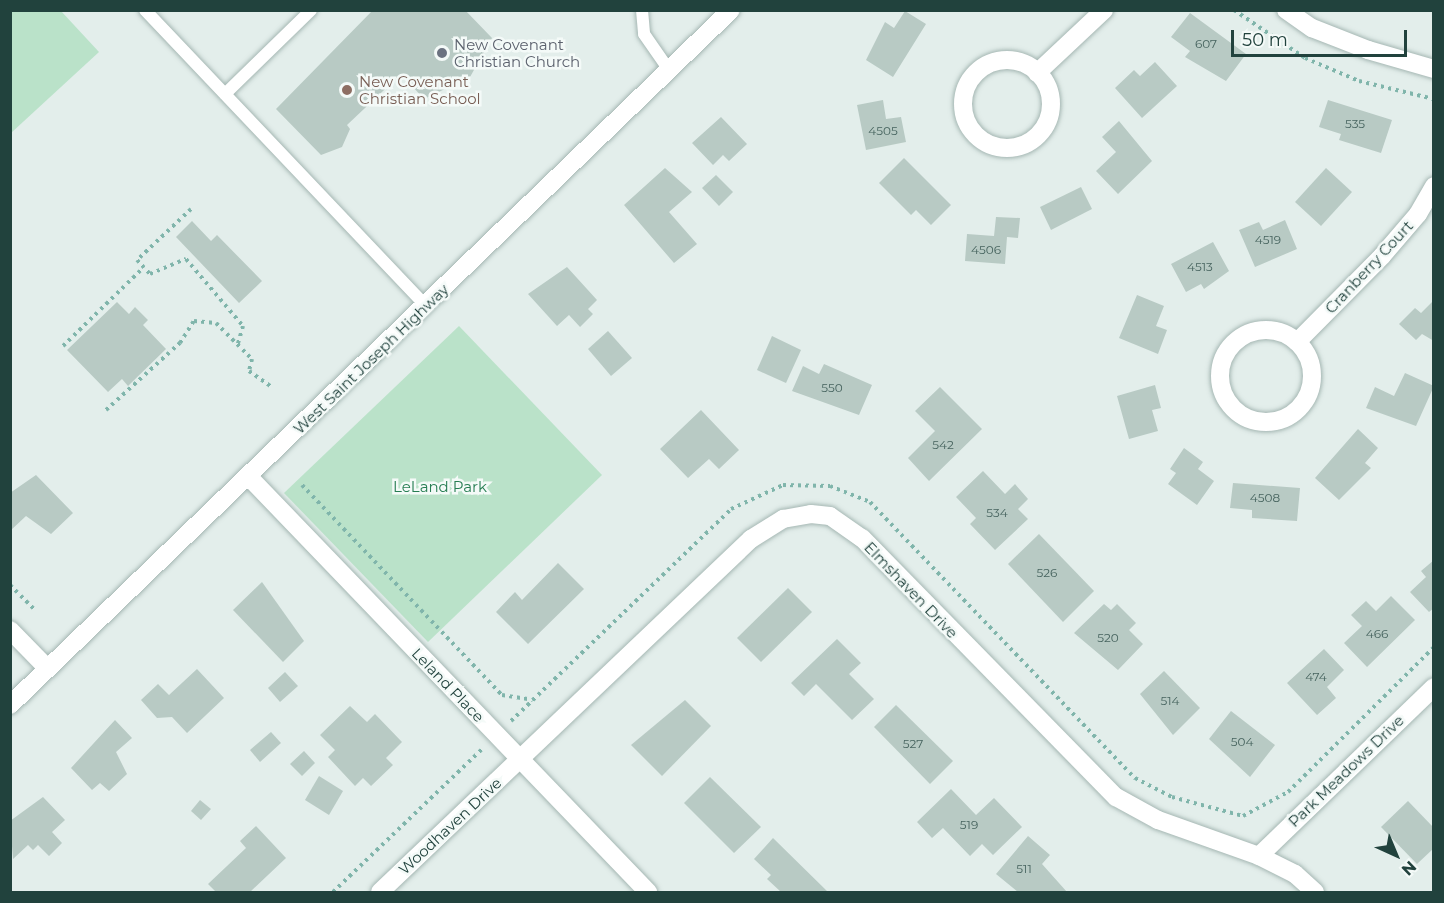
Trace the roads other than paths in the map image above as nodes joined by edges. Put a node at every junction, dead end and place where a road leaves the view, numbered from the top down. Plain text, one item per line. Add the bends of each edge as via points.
1 (145, 10) edge
2 (311, 10) edge
3 (642, 10) edge
4 (731, 10) edge
5 (1104, 10) edge
6 (1286, 10) edge
7 (1434, 69) edge
8 (669, 70) junction
9 (1037, 73) junction
10 (225, 94) junction
11 (1434, 186) edge
12 (425, 306) junction
13 (1297, 342) junction
14 (249, 477) junction
15 (10, 630) edge
16 (48, 669) junction
17 (1434, 687) edge
18 (10, 705) edge
19 (521, 760) junction
20 (1259, 856) junction
21 (380, 892) edge
22 (648, 892) edge
23 (1315, 892) edge

1 - 10 lane
2 - 10 lane
3 - 8 lane via 644,34
4 - 8 street, West Saint Joseph Highway
5 - 9 street
6 - 7 street via 1368,50
8 - 12 street, West Saint Joseph Highway
9 - 9 street via 1011,60 982,68 964,92 962,107 973,133 1004,148 1037,136 1045,125 1050,97
10 - 12 lane
11 - 13 street, Cranberry Court via 1418,214 1382,256
12 - 14 street, West Saint Joseph Highway
13 - 13 street via 1269,330 1240,337 1221,369 1230,405 1255,421 1278,419 1297,409 1311,382 1306,353
14 - 16 street, West Saint Joseph Highway
14 - 19 street, Leland Place
15 - 16 street
16 - 18 street, West Saint Joseph Highway
17 - 20 street, Park Meadows Drive
19 - 20 street, Elmshaven Drive via 751,539 783,519 830,516 862,538 1116,797 1158,820
19 - 21 street, Woodhaven Drive
19 - 22 street, Leland Place
20 - 23 street, Elmshaven Drive via 1295,874

